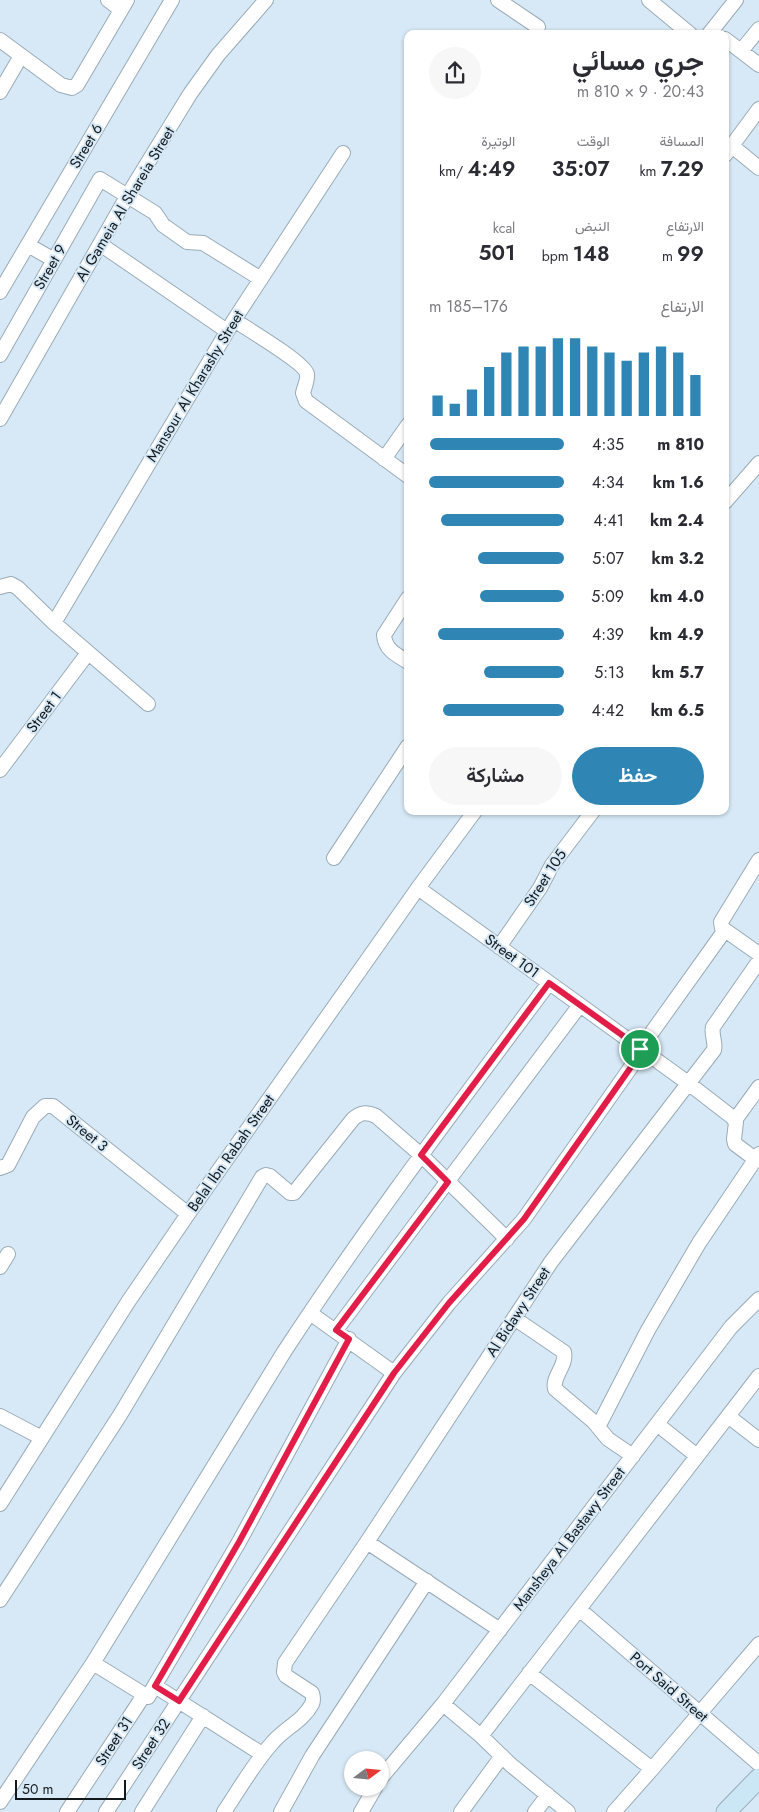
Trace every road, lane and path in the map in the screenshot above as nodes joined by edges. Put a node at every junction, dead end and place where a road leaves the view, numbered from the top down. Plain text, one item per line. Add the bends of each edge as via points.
1 (108, 0) edge
2 (172, 0) edge
3 (266, 0) edge
4 (498, 0) edge
5 (649, 0) edge
6 (736, 0) edge
7 (124, 5) edge
8 (538, 27) dead end
9 (759, 29) edge
10 (685, 30) edge
11 (714, 30) edge
12 (0, 40) edge
13 (729, 42) edge
14 (741, 51) junction
15 (21, 56) junction
16 (759, 65) edge
17 (0, 92) edge
18 (759, 109) edge
19 (729, 150) edge
20 (343, 154) dead end
21 (759, 168) edge
22 (128, 195) junction
23 (100, 244) junction
24 (28, 245) junction
25 (54, 260) junction
26 (261, 279) junction
27 (0, 292) edge
28 (231, 326) junction
29 (0, 355) edge
30 (0, 419) edge
31 (404, 431) edge
32 (384, 459) junction
33 (759, 463) edge
34 (404, 473) edge
35 (729, 497) edge
36 (2, 586) edge
37 (404, 604) edge
38 (54, 623) junction
39 (88, 653) junction
40 (404, 659) edge
41 (148, 704) dead end
42 (404, 752) edge
43 (0, 770) edge
44 (472, 815) edge
45 (590, 815) edge
46 (334, 858) dead end
47 (759, 860) edge
48 (418, 888) junction
49 (725, 930) junction
50 (499, 947) junction
51 (758, 953) edge
52 (549, 983) junction
53 (580, 1005) junction
54 (642, 1050) junction
55 (688, 1083) junction
56 (759, 1087) edge
57 (735, 1120) junction
58 (421, 1155) junction
59 (756, 1163) edge
60 (0, 1168) edge
61 (448, 1182) junction
62 (188, 1214) junction
63 (507, 1239) junction
64 (8, 1254) dead end
65 (0, 1267) edge
66 (759, 1300) edge
67 (310, 1312) junction
68 (514, 1318) junction
69 (336, 1330) junction
70 (349, 1339) junction
71 (394, 1373) junction
72 (759, 1376) edge
73 (0, 1416) edge
74 (728, 1416) junction
75 (657, 1424) junction
76 (598, 1427) junction
77 (42, 1438) junction
78 (759, 1440) edge
79 (632, 1456) junction
80 (697, 1456) junction
81 (0, 1504) edge
82 (367, 1542) junction
83 (426, 1581) junction
84 (0, 1600) edge
85 (579, 1609) junction
86 (500, 1630) junction
87 (759, 1644) edge
88 (93, 1662) junction
89 (529, 1673) junction
90 (149, 1693) junction
91 (179, 1701) junction
92 (443, 1704) junction
93 (700, 1714) junction
94 (203, 1716) junction
95 (481, 1736) junction
96 (262, 1754) junction
97 (502, 1756) junction
98 (759, 1764) edge
99 (389, 1768) edge
100 (652, 1769) junction
101 (759, 1778) edge
102 (548, 1795) junction
103 (370, 1796) edge
104 (0, 1802) edge
105 (67, 1812) edge
106 (106, 1812) edge
107 (142, 1812) edge
108 (224, 1812) edge
109 (281, 1812) edge
110 (361, 1812) edge
111 (461, 1812) edge
112 (535, 1812) edge
113 (568, 1812) edge
114 (614, 1812) edge
115 (726, 1812) edge

1 - 7 street
2 - 24 street, Street 6
3 - 22 street, Al Gameia Al Shareia Street via 218,55 190,94
4 - 8 street
5 - 10 street
6 - 11 street
7 - 15 street via 77,85 72,88 62,85
9 - 14 street
12 - 15 street
13 - 14 street
14 - 16 street
15 - 17 street
18 - 19 street
19 - 21 street
20 - 26 street, Mansour Al Kharashy Street
22 - 23 street, Al Gameia Al Shareia Street
22 - 25 street, Street 9 via 101,179
22 - 26 street via 155,213 163,225 187,242 203,244
23 - 28 street
23 - 30 street, Al Gameia Al Shareia Street
24 - 25 street
24 - 27 street, Street 6
25 - 29 street, Street 9
26 - 28 street, Mansour Al Kharashy Street
28 - 32 street via 292,358 305,369 307,377 303,393 306,401
28 - 38 street, Mansour Al Kharashy Street
31 - 32 street
32 - 34 street
33 - 35 street
36 - 38 street via 11,584 18,588
37 - 40 street via 384,635 384,642
38 - 39 street
39 - 41 street
39 - 43 street, Street 1
42 - 46 street
44 - 48 street, Belal Ibn Rabah Street
45 - 50 street, Street 105 via 552,865
47 - 49 street via 722,920
48 - 50 street, Street 101
48 - 62 street, Belal Ibn Rabah Street
49 - 51 street
49 - 54 street, Street 32
50 - 52 street, Street 101
51 - 55 street, Al Bidawy Street via 713,1027 715,1048
52 - 53 street, Street 101
52 - 58 street
53 - 54 street, Street 101
53 - 61 street
54 - 55 street, Street 101
54 - 63 street, Street 32
55 - 57 street, Street 101
55 - 68 street, Al Bidawy Street via 568,1239
56 - 57 street
57 - 59 street via 735,1144
58 - 61 street
58 - 67 street
58 - 84 street via 376,1116 359,1113 294,1193 270,1176 262,1177 120,1415
59 - 76 street via 698,1243 652,1322
60 - 62 street, Street 3 via 8,1165 33,1118 45,1106 53,1106
61 - 63 street
61 - 69 street
62 - 77 street, Belal Ibn Rabah Street
63 - 71 street, Street 32 via 449,1303
64 - 65 street
66 - 75 street, Mansheya Al Bastawy Street via 731,1326
67 - 69 street
67 - 88 street
68 - 76 street via 564,1352 555,1389
68 - 82 street, Al Bidawy Street
69 - 70 street
70 - 71 street
70 - 90 street, Street 31 via 239,1542
71 - 91 street, Street 32
72 - 74 street
73 - 77 street
74 - 78 street
74 - 80 street
75 - 79 street, Mansheya Al Bastawy Street
75 - 80 street
76 - 79 street via 608,1439
77 - 81 street, Belal Ibn Rabah Street
79 - 86 street, Mansheya Al Bastawy Street
80 - 85 street
82 - 83 street
82 - 96 street, Al Bidawy Street via 285,1663 286,1676 309,1690 313,1701 299,1721
83 - 86 street
83 - 109 street via 312,1756
85 - 89 street
85 - 93 street, Port Said Street
86 - 92 street, Mansheya Al Bastawy Street
87 - 93 street
88 - 90 street
88 - 104 street
89 - 95 street
89 - 100 street
90 - 91 street
90 - 105 street, Street 31
91 - 94 street
91 - 106 street, Street 32
92 - 95 street
92 - 99 street, Mansheya Al Bastawy Street
93 - 98 street, Port Said Street
93 - 100 street
94 - 96 street
94 - 107 street
95 - 97 street
96 - 108 street
97 - 102 street
97 - 111 street
100 - 114 street
101 - 115 street
102 - 112 street
102 - 113 street
103 - 110 street

